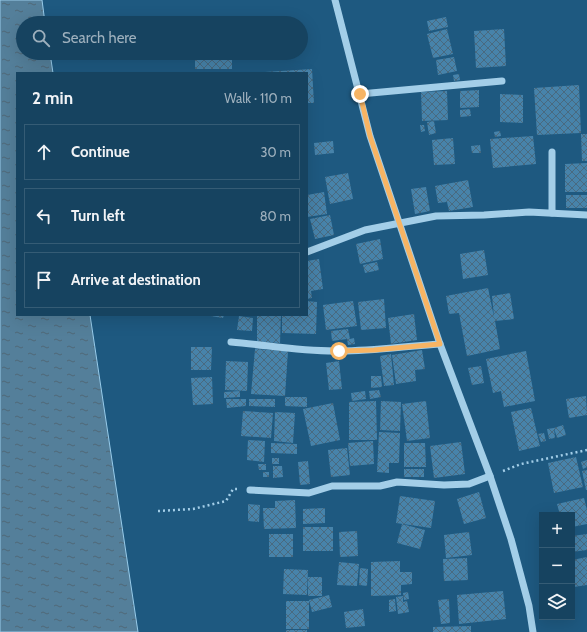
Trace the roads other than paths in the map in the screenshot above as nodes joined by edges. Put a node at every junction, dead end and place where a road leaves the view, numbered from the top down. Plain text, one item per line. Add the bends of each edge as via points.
1 (335, 0) edge
2 (502, 81) dead end
3 (360, 94) junction
4 (552, 152) dead end
5 (552, 213) junction
6 (587, 215) edge
7 (400, 222) junction
8 (308, 252) edge
9 (231, 342) dead end
10 (440, 344) junction
11 (490, 476) junction
12 (250, 490) road end
13 (533, 632) edge

1 - 3 street
2 - 3 street
3 - 7 street via 370,136
4 - 5 street
5 - 6 street
5 - 7 street via 436,216
7 - 8 street via 365,230
7 - 10 street
9 - 10 street via 339,351
10 - 11 street
11 - 12 street via 469,484 397,482 380,486 332,486 309,493
11 - 13 street via 510,539

